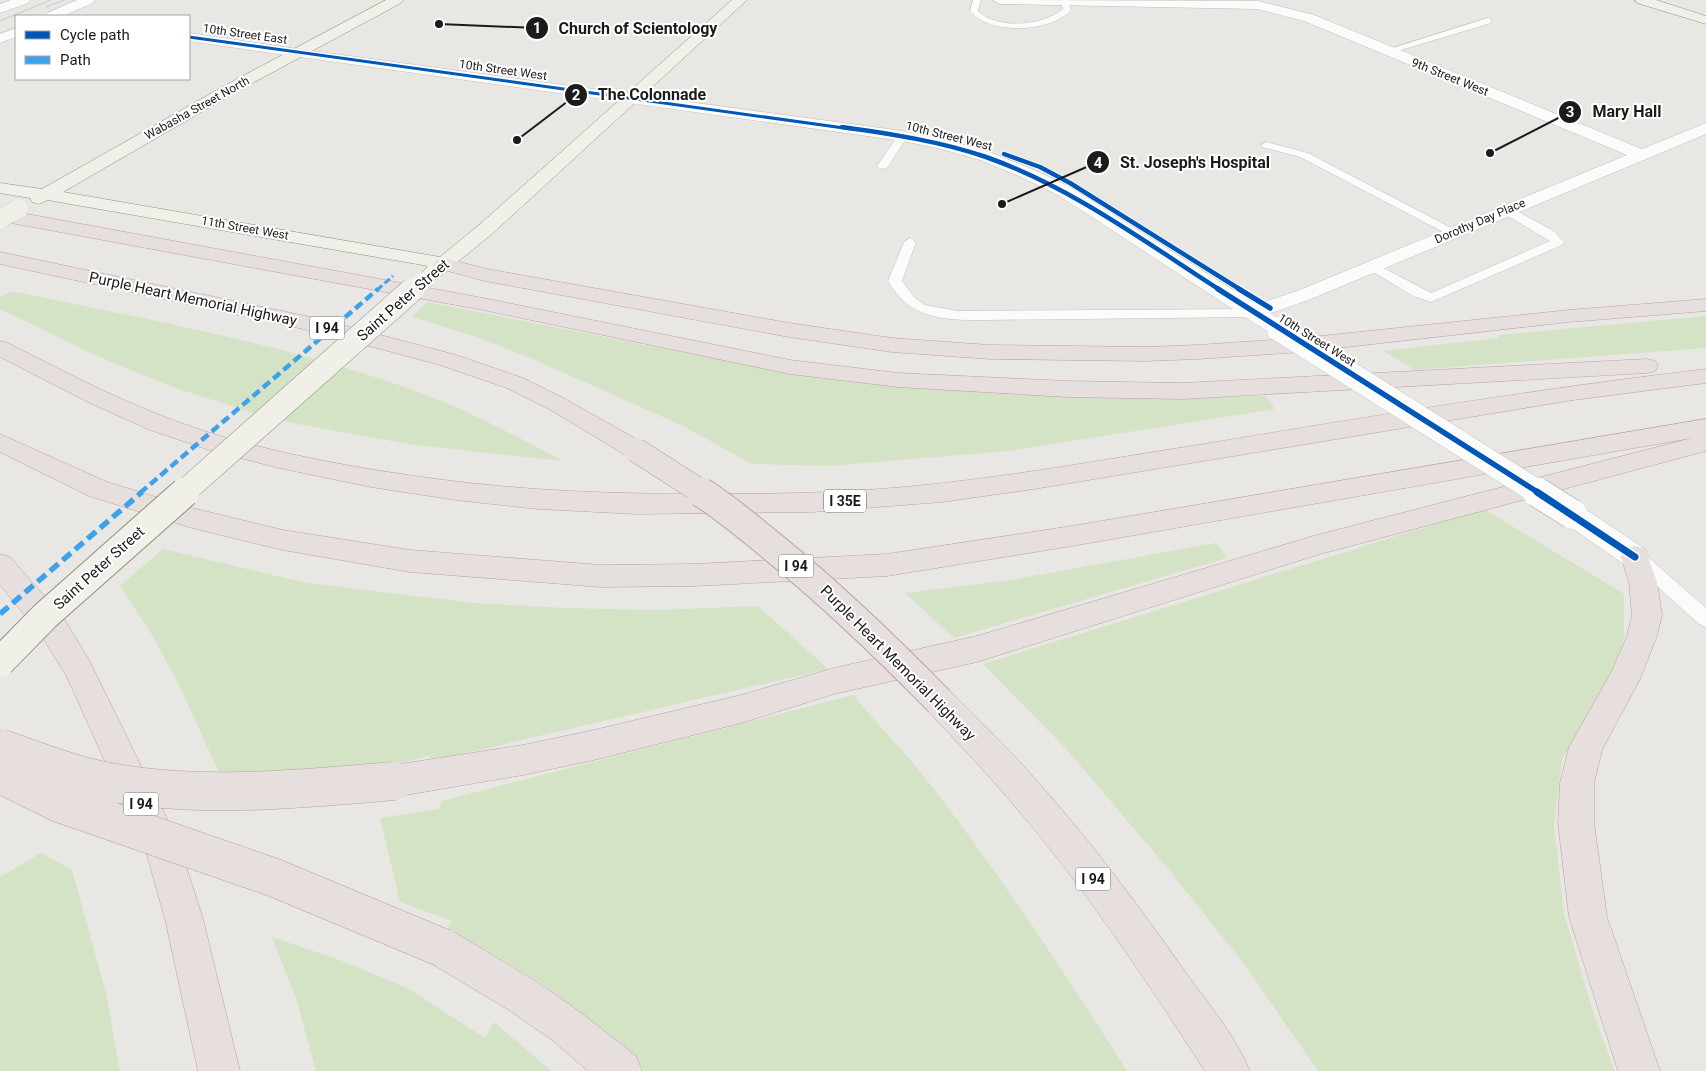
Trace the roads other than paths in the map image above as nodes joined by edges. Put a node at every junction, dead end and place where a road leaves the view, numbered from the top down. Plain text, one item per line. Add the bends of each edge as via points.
1 (23, 0) edge
2 (88, 0) edge
3 (396, 0) edge
4 (740, 0) edge
5 (977, 0) edge
6 (1000, 0) edge
7 (1642, 0) edge
8 (1065, 2) junction
9 (1257, 3) edge
10 (0, 9) edge
11 (54, 15) edge
12 (1706, 20) edge
13 (1488, 21) dead end
14 (15, 32) edge
15 (190, 37) edge
16 (0, 39) edge
17 (1388, 51) junction
18 (298, 53) junction
19 (632, 100) junction
20 (1706, 128) edge
21 (903, 136) junction
22 (1266, 145) dead end
23 (1640, 154) junction
24 (883, 166) dead end
25 (0, 188) edge
26 (45, 195) junction
27 (1507, 210) junction
28 (9, 212) edge
29 (0, 219) edge
30 (1453, 232) junction
31 (910, 242) dead end
32 (0, 258) edge
33 (444, 264) junction
34 (1372, 266) junction
35 (1706, 305) edge
36 (1254, 313) junction
37 (0, 348) edge
38 (1706, 364) edge
39 (1706, 376) edge
40 (1706, 427) edge
41 (0, 442) edge
42 (1706, 443) edge
43 (1636, 557) junction
44 (0, 565) edge
45 (1706, 619) edge
46 (0, 662) edge
47 (0, 748) edge
48 (0, 774) edge
49 (219, 1071) edge
50 (621, 1071) edge
51 (1229, 1071) edge
52 (1639, 1071) edge

1 - 10 street
2 - 11 street
3 - 18 main road, Wabasha Street North
4 - 19 main road, Saint Peter Street
5 - 8 lane via 974,11 980,17 1011,26 1059,17 1067,10
6 - 8 street, 9th Street West
7 - 12 main road
8 - 9 street, 9th Street West
9 - 17 street, 9th Street West via 1309,18
13 - 17 lane
14 - 16 street
15 - 18 street, 10th Street East
17 - 23 street, 9th Street West
18 - 19 street, 10th Street West
18 - 26 main road, Wabasha Street North
19 - 21 street, 10th Street West
19 - 33 main road, Saint Peter Street
20 - 23 street, Dorothy Day Place
21 - 24 lane
21 - 36 street, 10th Street West via 990,157 1028,172 1064,191
22 - 30 lane via 1304,155
23 - 27 street, Dorothy Day Place
25 - 26 main road, 11th Street West
26 - 28 main road, Wabasha Street North
26 - 33 main road, 11th Street West
27 - 30 street, Dorothy Day Place
27 - 34 lane via 1550,234 1558,242 1431,298
28 - 29 main road, Wabasha Street North, bridge
28 - 38 highway via 782,365 898,380 1182,391
30 - 34 street, Dorothy Day Place
31 - 36 lane via 895,280 899,292 931,312 956,316
32 - 51 highway, Purple Heart Memorial Highway / I 94, bridge via 320,326 448,360 514,383 549,400 636,450 724,507 818,584 897,658 1025,792 1071,848
33 - 35 highway via 485,275 769,327 892,345 990,352 1198,352 1302,345 1569,316
33 - 46 main road, Saint Peter Street, bridge via 45,616
34 - 36 street, Dorothy Day Place
36 - 43 street, 10th Street West, bridge
37 - 39 highway, I 35E via 104,402 161,425 290,462 449,490 620,504 801,503 952,491 1573,392
40 - 41 highway via 887,565 695,575 601,576 410,561 283,540 192,518 98,489
42 - 47 highway, bridge via 1317,545 977,649 834,681 741,709 594,746 523,760 394,781 332,787 190,790 123,784 56,769
43 - 45 lane
43 - 52 highway via 1647,616 1624,679 1586,747 1577,783 1576,823 1588,917
44 - 49 highway, I 94 via 52,626 78,669 165,853 184,919
48 - 50 highway, bridge via 59,803 275,878 443,948 523,996

